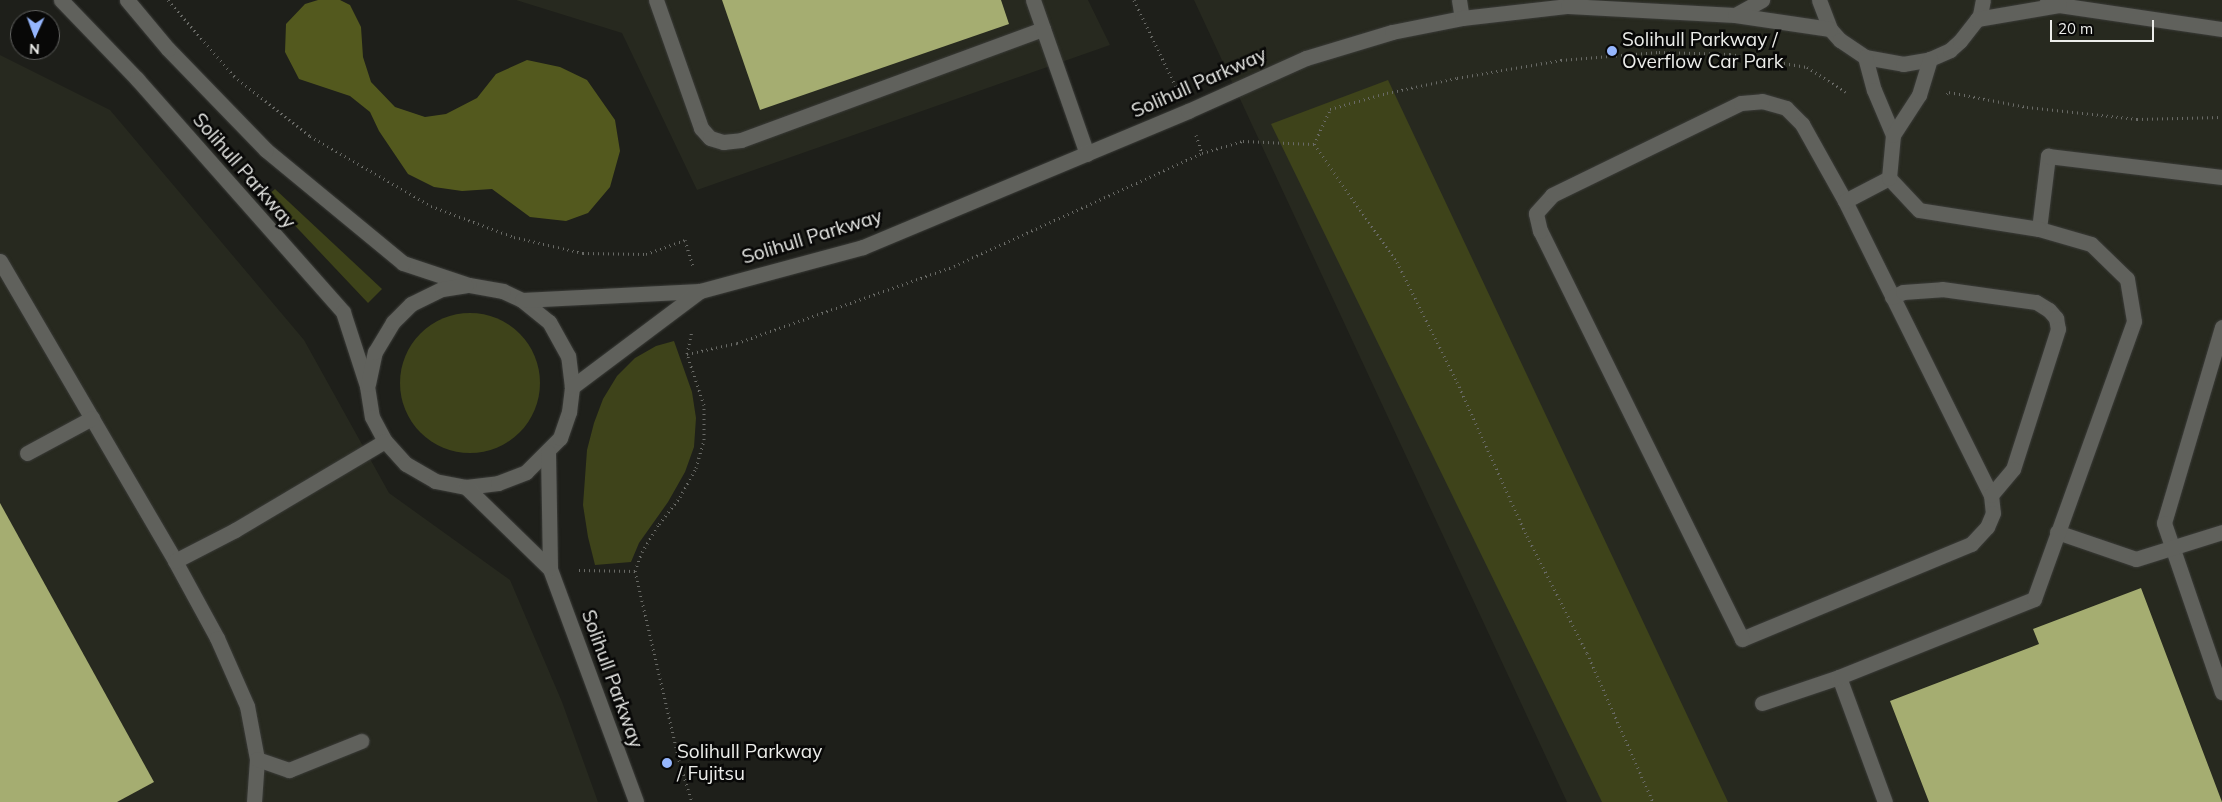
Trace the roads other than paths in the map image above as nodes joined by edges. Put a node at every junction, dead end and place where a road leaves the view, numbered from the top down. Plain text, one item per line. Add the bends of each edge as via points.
1 (61, 0) edge
2 (127, 0) edge
3 (656, 0) edge
4 (1033, 0) edge
5 (1459, 0) edge
6 (1762, 0) edge
7 (1819, 0) edge
8 (1983, 0) edge
9 (2053, 2) edge
10 (1735, 15) junction
11 (1462, 18) junction
12 (1976, 19) junction
13 (1043, 29) junction
14 (1830, 29) junction
15 (2222, 30) edge
16 (1865, 57) junction
17 (1930, 59) junction
18 (1893, 135) junction
19 (1087, 154) junction
20 (2222, 177) edge
21 (1889, 178) junction
22 (1845, 201) junction
23 (2039, 230) junction
24 (0, 261) edge
25 (469, 285) junction
26 (700, 291) junction
27 (1892, 296) junction
28 (522, 300) junction
29 (2222, 327) edge
30 (368, 386) junction
31 (572, 387) junction
32 (92, 418) junction
33 (385, 441) junction
34 (548, 452) junction
35 (27, 453) dead end
36 (466, 487) junction
37 (1991, 495) junction
38 (2057, 532) junction
39 (2222, 532) edge
40 (2172, 548) junction
41 (176, 560) junction
42 (550, 569) junction
43 (1839, 677) junction
44 (2222, 692) edge
45 (1762, 703) dead end
46 (361, 741) dead end
47 (257, 759) junction
48 (254, 802) edge
49 (636, 802) edge
50 (1885, 802) edge

1 - 30 street, Solihull Parkway via 136,79 342,312
2 - 25 street, Solihull Parkway via 168,49 260,143 337,210 404,263
3 - 13 street via 701,128 710,138 723,142 741,140
4 - 13 street
5 - 11 street
6 - 10 street
7 - 14 street
8 - 12 street
9 - 12 street
9 - 15 street
10 - 11 street, Solihull Parkway via 1568,6
10 - 14 street, Solihull Parkway
11 - 19 street, Solihull Parkway via 1392,32 1306,58
12 - 17 street via 1950,50
13 - 19 street
14 - 16 street
16 - 17 street via 1903,64
16 - 18 street via 1874,90
17 - 18 street via 1918,95
18 - 21 street
19 - 26 street, Solihull Parkway via 863,247
20 - 23 street via 2048,156
21 - 22 street
21 - 23 street via 1919,210
22 - 27 street
22 - 37 street via 1802,124 1786,108 1762,102 1741,103 1561,190 1536,212 1540,230 1742,639 1970,544 1987,527 1993,512
23 - 38 street via 2091,244 2127,279 2134,320
24 - 32 street
25 - 28 street, Solihull Parkway via 503,291
25 - 30 street, Solihull Parkway via 442,289 411,304 399,316 375,352
26 - 28 street
26 - 31 street
27 - 37 street
27 - 37 street via 1909,291 1942,289 1980,294 2036,302 2056,318 2058,330 2013,469
28 - 31 street, Solihull Parkway via 549,322 558,334 568,356
29 - 40 street via 2164,523
30 - 33 street, Solihull Parkway via 372,417
31 - 34 street, Solihull Parkway via 569,412 560,438
32 - 35 street
32 - 41 street
33 - 36 street, Solihull Parkway via 406,464 435,481
33 - 41 street via 236,530
34 - 36 street, Solihull Parkway via 526,472 498,483
34 - 42 street
36 - 42 street
38 - 40 street via 2136,559
38 - 43 street via 2034,599
39 - 40 street
40 - 44 street
41 - 47 street via 247,706
42 - 49 street, Solihull Parkway
43 - 45 street
43 - 50 street
46 - 47 street via 289,770
47 - 48 street

